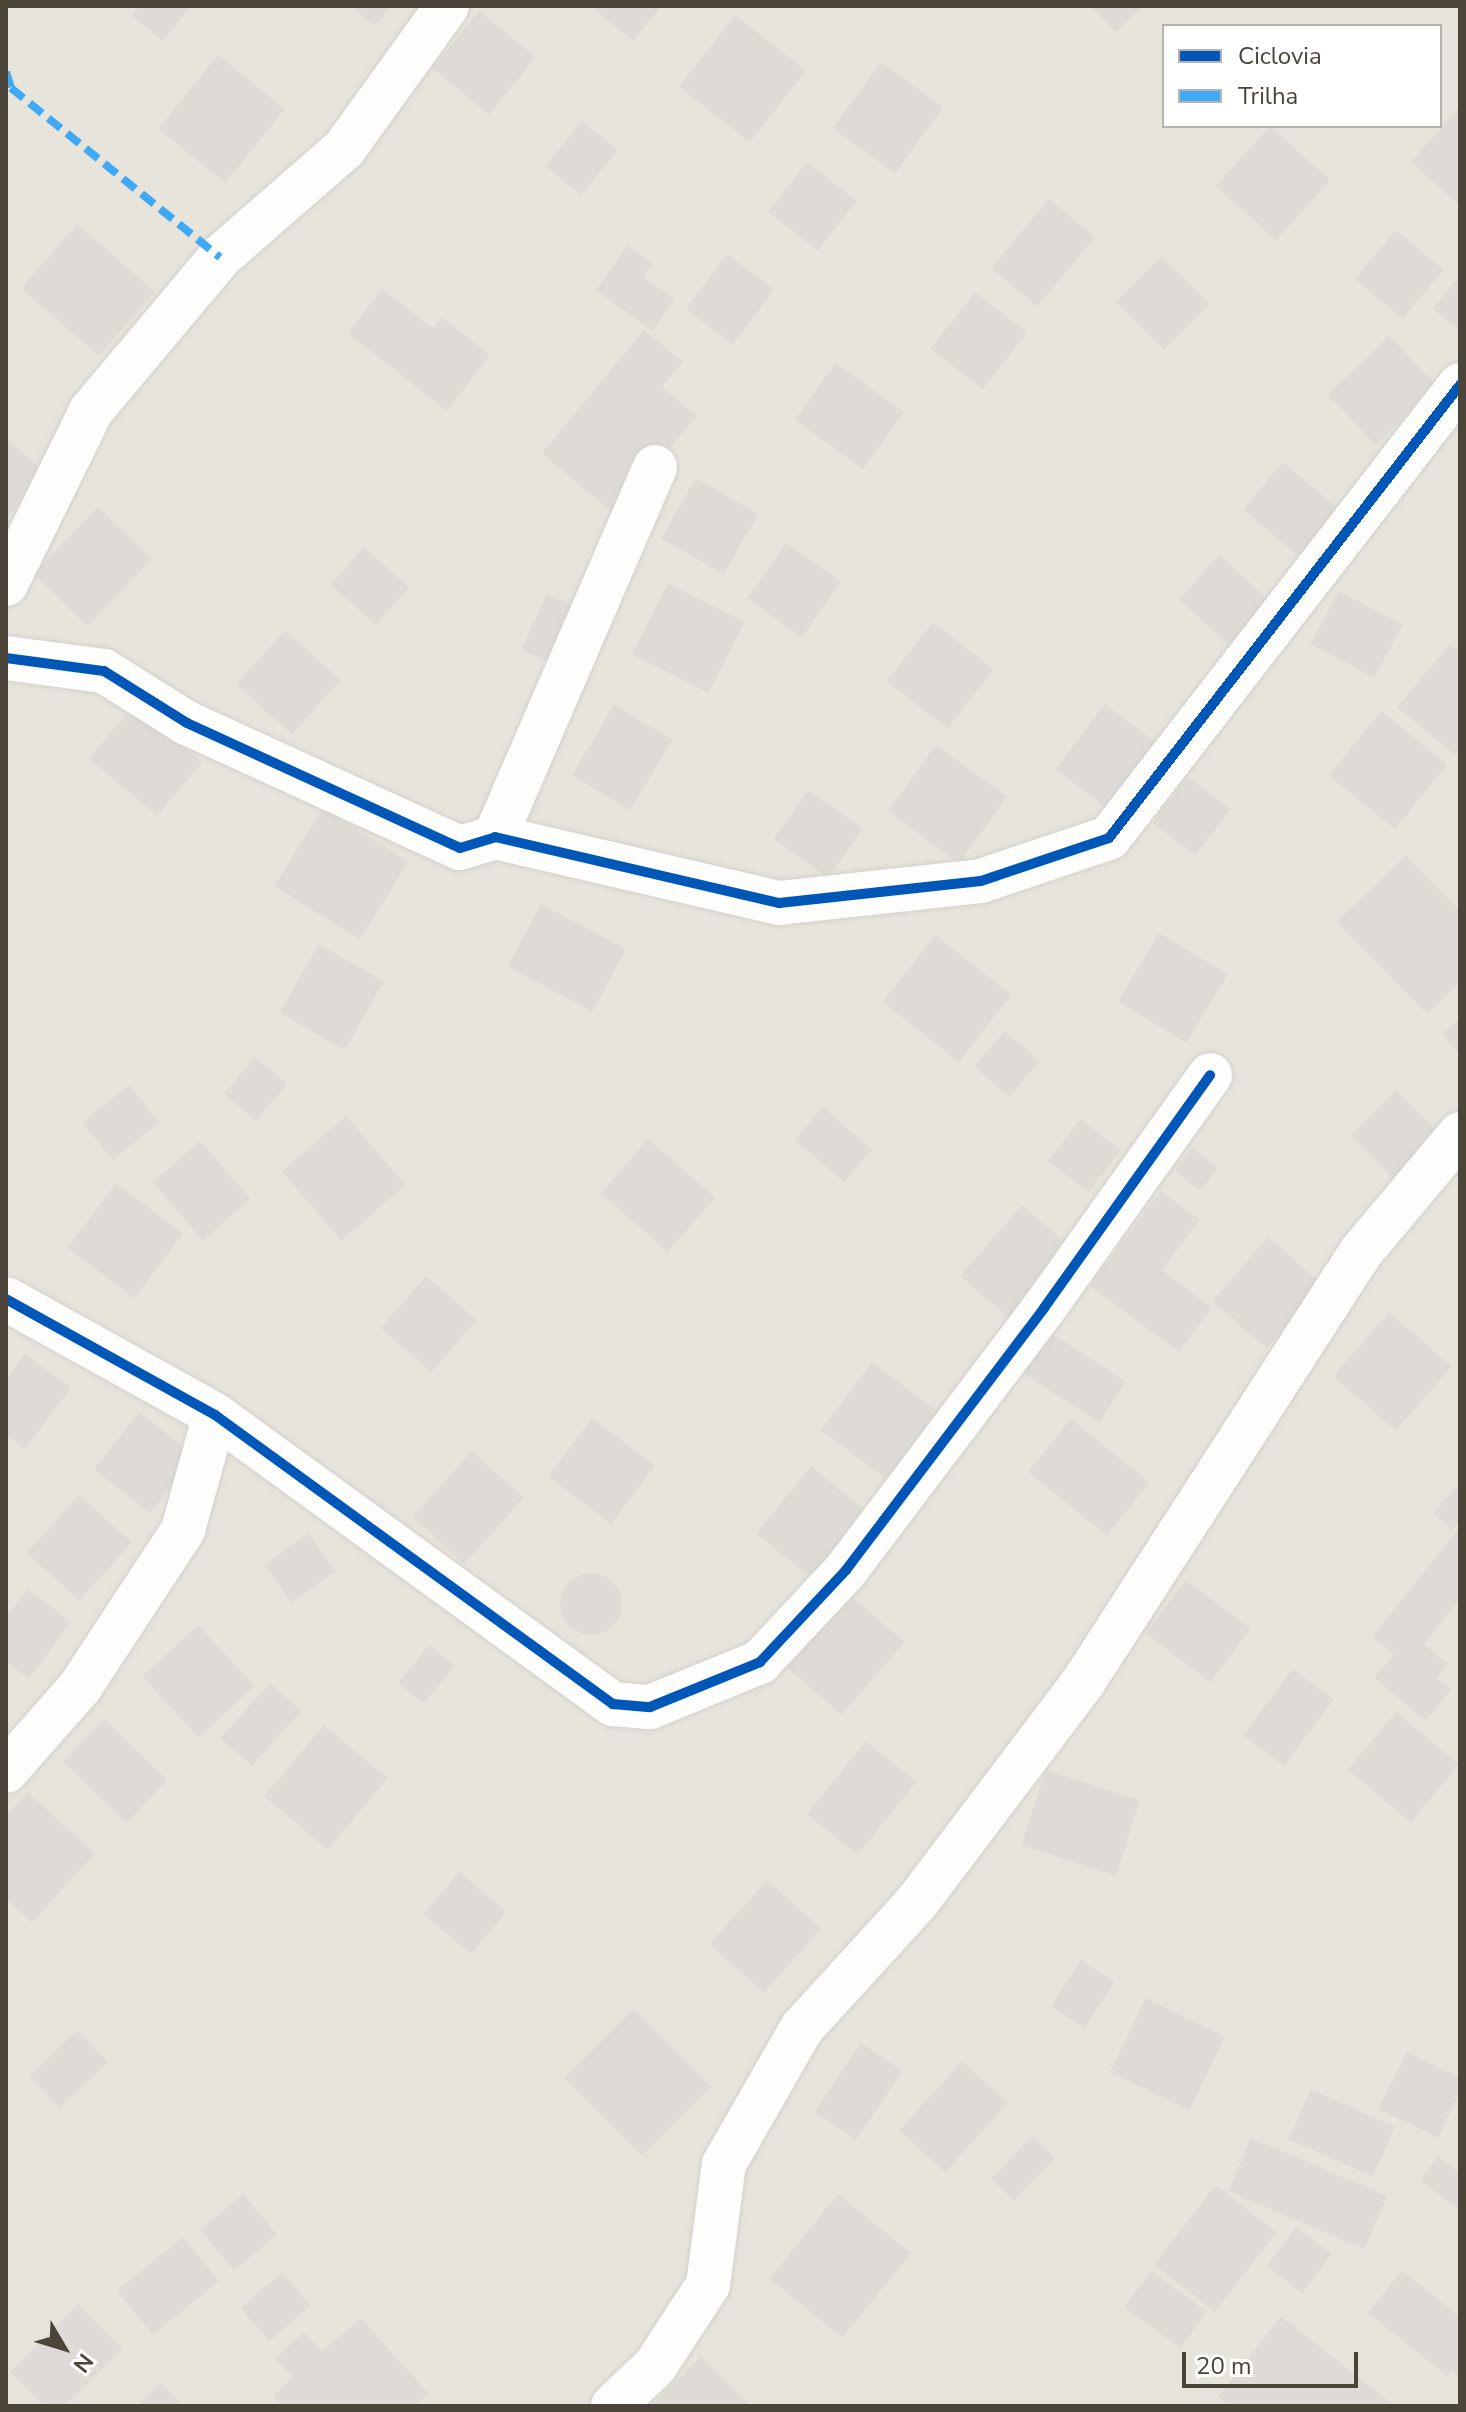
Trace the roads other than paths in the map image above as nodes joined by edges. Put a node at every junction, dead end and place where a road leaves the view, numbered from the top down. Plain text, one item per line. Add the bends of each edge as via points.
1 (447, 6) edge
2 (1460, 385) edge
3 (655, 467) dead end
4 (6, 584) edge
5 (6, 658) edge
6 (495, 837) junction
7 (1210, 1075) dead end
8 (1460, 1134) edge
9 (6, 1299) edge
10 (215, 1415) junction
11 (6, 1771) edge
12 (613, 2406) edge

1 - 4 street via 344,149 220,257 91,411
2 - 6 street via 1109,838 981,881 779,903
3 - 6 street
5 - 6 street via 104,671 187,723 460,848
7 - 10 street via 1044,1308 846,1570 760,1662 650,1707 613,1704
8 - 12 street via 1361,1252 1084,1681 917,1902 802,2028 724,2164 708,2285 655,2366
9 - 10 street
10 - 11 street via 183,1530 80,1687

